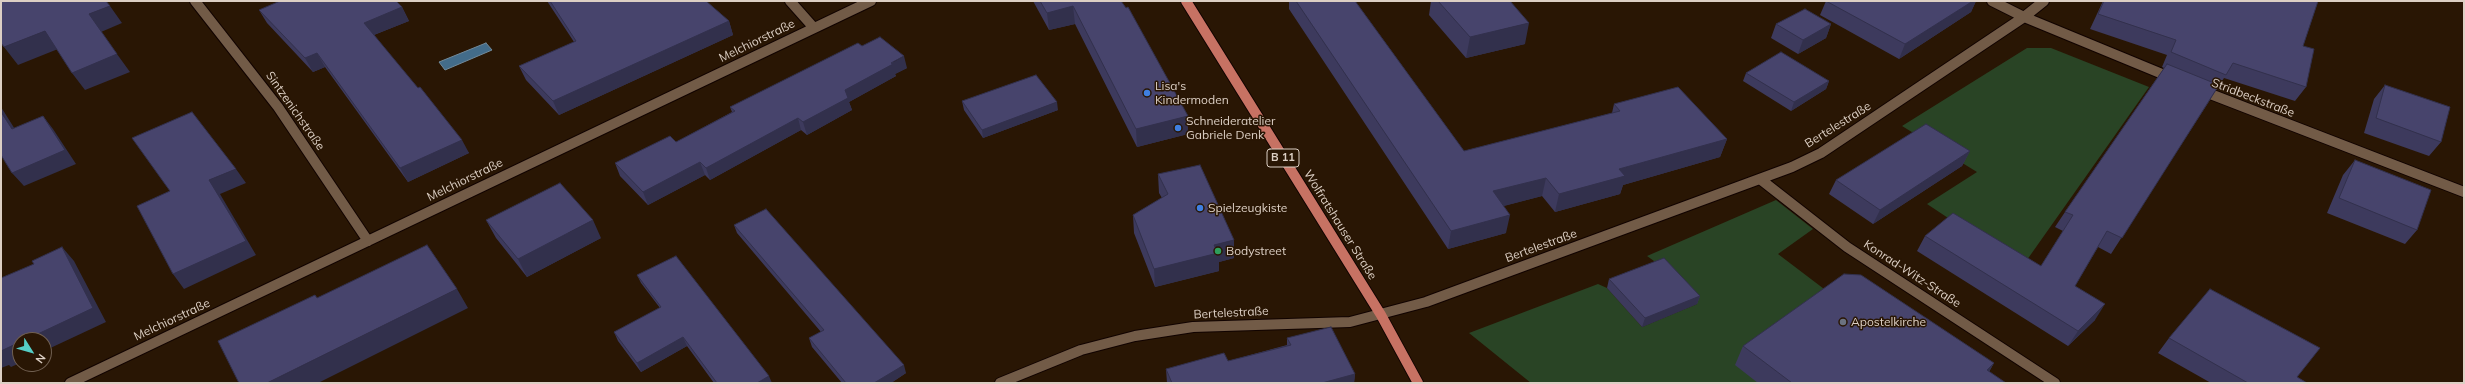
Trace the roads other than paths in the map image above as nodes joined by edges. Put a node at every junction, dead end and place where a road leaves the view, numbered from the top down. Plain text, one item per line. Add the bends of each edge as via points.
1 (195, 1) edge
2 (790, 1) edge
3 (871, 1) edge
4 (1186, 1) edge
5 (1992, 1) edge
6 (2044, 1) edge
7 (2024, 17) junction
8 (814, 28) junction
9 (1760, 179) junction
10 (2464, 192) edge
11 (368, 241) junction
12 (1380, 315) junction
13 (70, 383) edge
14 (1000, 383) edge
15 (1418, 383) edge
16 (2055, 383) edge

1 - 11 street, Sintzenichstraße via 278,107
2 - 8 street
3 - 8 street, Melchiorstraße
4 - 12 main road, Wolfratshauser Straße / B 11
5 - 7 street, Stridbeckstraße
6 - 7 street, Bertelestraße
7 - 9 street, Bertelestraße via 1821,153
7 - 10 street, Stridbeckstraße via 2186,84
8 - 11 street, Melchiorstraße
9 - 12 street, Bertelestraße via 1426,302
9 - 16 street, Konrad-Witz-Straße via 1853,251
11 - 13 street, Melchiorstraße
12 - 14 street, Bertelestraße via 1350,322 1193,327 1135,336 1081,350
12 - 15 main road, Wolfratshauser Straße / B 11

